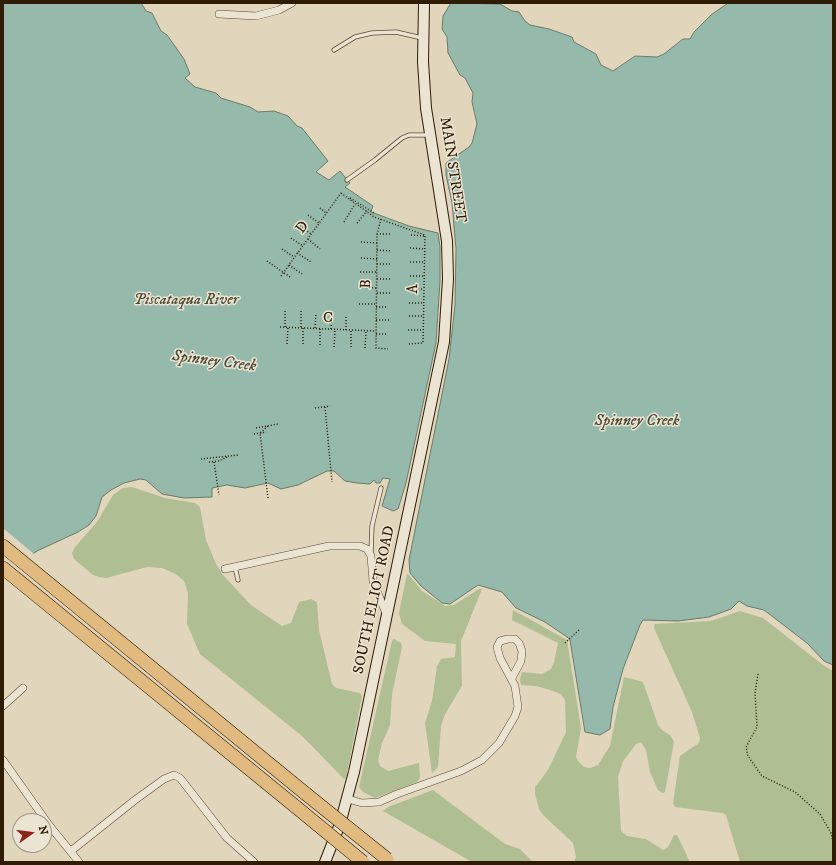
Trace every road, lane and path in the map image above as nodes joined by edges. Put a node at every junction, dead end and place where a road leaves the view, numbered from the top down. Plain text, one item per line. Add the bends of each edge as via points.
1 (292, 3) edge
2 (424, 3) edge
3 (219, 14) dead end
4 (423, 38) junction
5 (334, 50) dead end
6 (430, 135) junction
7 (347, 180) dead end
8 (341, 193) junction
9 (356, 204) junction
10 (320, 208) dead end
11 (366, 212) junction
12 (326, 213) junction
13 (374, 213) dead end
14 (308, 215) dead end
15 (381, 219) junction
16 (344, 222) dead end
17 (319, 223) junction
18 (357, 223) dead end
19 (300, 226) dead end
20 (311, 234) junction
21 (378, 234) junction
22 (392, 234) dead end
23 (411, 235) dead end
24 (425, 235) junction
25 (291, 238) dead end
26 (308, 239) junction
27 (361, 242) dead end
28 (377, 243) junction
29 (303, 246) junction
30 (410, 248) dead end
31 (282, 249) dead end
32 (320, 249) dead end
33 (425, 249) junction
34 (377, 250) junction
35 (392, 251) dead end
36 (298, 253) junction
37 (294, 257) junction
38 (360, 258) dead end
39 (377, 259) junction
40 (267, 261) dead end
41 (310, 262) dead end
42 (410, 262) dead end
43 (425, 262) junction
44 (377, 264) junction
45 (392, 264) dead end
46 (289, 265) junction
47 (283, 272) junction
48 (360, 272) dead end
49 (377, 272) junction
50 (302, 274) dead end
51 (281, 276) dead end
52 (410, 276) dead end
53 (424, 276) junction
54 (290, 277) dead end
55 (377, 278) junction
56 (392, 279) dead end
57 (360, 287) dead end
58 (376, 288) junction
59 (410, 289) dead end
60 (424, 289) junction
61 (376, 293) junction
62 (391, 293) dead end
63 (409, 303) dead end
64 (424, 303) junction
65 (359, 304) dead end
66 (376, 304) junction
67 (376, 307) junction
68 (388, 307) dead end
69 (285, 309) dead end
70 (301, 311) dead end
71 (316, 314) dead end
72 (332, 314) dead end
73 (346, 316) dead end
74 (409, 316) dead end
75 (424, 316) junction
76 (376, 320) junction
77 (389, 320) dead end
78 (280, 327) dead end
79 (285, 327) junction
80 (288, 327) junction
81 (302, 328) junction
82 (315, 329) junction
83 (320, 329) junction
84 (331, 329) junction
85 (335, 330) junction
86 (346, 330) junction
87 (351, 330) junction
88 (408, 330) dead end
89 (423, 330) junction
90 (366, 331) junction
91 (376, 333) junction
92 (388, 334) dead end
93 (444, 342) joint
94 (287, 344) dead end
95 (303, 344) dead end
96 (408, 344) dead end
97 (320, 345) dead end
98 (334, 347) dead end
99 (351, 347) dead end
100 (365, 348) dead end
101 (388, 349) dead end
102 (325, 406) junction
103 (330, 406) dead end
104 (315, 408) dead end
105 (278, 424) dead end
106 (268, 426) junction
107 (256, 428) dead end
108 (266, 432) dead end
109 (260, 433) junction
110 (254, 434) dead end
111 (238, 455) dead end
112 (229, 456) junction
113 (201, 459) dead end
114 (209, 462) dead end
115 (214, 462) junction
116 (332, 482) dead end
117 (381, 488) dead end
118 (219, 495) dead end
119 (268, 498) dead end
120 (3, 546) edge
121 (371, 556) junction
122 (235, 567) junction
123 (3, 568) edge
124 (225, 569) dead end
125 (238, 580) dead end
126 (387, 616) junction
127 (580, 629) dead end
128 (564, 643) dead end
129 (758, 674) dead end
130 (512, 678) junction
131 (23, 688) dead end
132 (3, 706) edge
133 (3, 760) edge
134 (348, 799) junction
135 (833, 842) edge
136 (70, 851) junction
137 (79, 862) edge
138 (254, 862) edge
139 (325, 862) edge
140 (363, 862) edge
141 (391, 862) edge

1 - 3 street via 279,10 256,16
2 - 4 main road, MAIN STREET
4 - 5 lane via 396,32 372,33 355,37
4 - 6 main road, MAIN STREET
6 - 7 lane via 417,134 402,138
6 - 93 main road, MAIN STREET via 448,242 448,298
8 - 9 path
8 - 12 path, D
8 - 13 path
9 - 11 path
9 - 16 path
10 - 12 path
11 - 15 path
11 - 18 path
12 - 17 path, D
14 - 17 path
15 - 21 path, B
15 - 24 path
17 - 20 path, D
19 - 20 path
20 - 26 path, D
21 - 22 path
21 - 28 path, B
23 - 24 path
24 - 33 path, A
25 - 29 path
26 - 29 path, D
26 - 32 path
27 - 28 path
28 - 34 path, B
29 - 36 path, D
30 - 33 path
31 - 37 path
33 - 43 path, A
34 - 35 path
34 - 39 path, B
36 - 37 path, D
36 - 41 path
37 - 46 path, D
38 - 39 path
39 - 44 path, B
40 - 47 path
42 - 43 path
43 - 53 path, A
44 - 45 path
44 - 49 path, B
46 - 47 path, D
46 - 50 path
47 - 51 path, D
47 - 54 path
48 - 49 path
49 - 55 path, B
52 - 53 path
53 - 60 path, A
55 - 56 path
55 - 58 path, B
57 - 58 path
58 - 61 path, B
59 - 60 path
60 - 64 path, A
61 - 62 path
61 - 66 path, B
63 - 64 path
64 - 75 path, A
65 - 66 path
66 - 67 path, B
67 - 68 path
67 - 76 path, B
69 - 79 path
70 - 81 path
71 - 82 path
72 - 84 path
73 - 86 path
74 - 75 path
75 - 89 path, A
76 - 77 path
76 - 91 path, B
78 - 79 path, C
79 - 80 path, C
80 - 81 path, C
80 - 94 path
81 - 82 path, C
81 - 95 path
82 - 83 path, C
83 - 84 path, C
83 - 97 path
84 - 85 path, C
85 - 86 path, C
85 - 98 path
86 - 87 path, C
87 - 90 path, C
87 - 99 path
88 - 89 path
89 - 96 path, A via 423,343
90 - 91 path, C
90 - 100 path
91 - 92 path, C
91 - 101 path, B via 376,348
93 - 126 main road, SOUTH ELIOT ROAD
102 - 103 path
102 - 104 path
102 - 116 path
105 - 106 path
106 - 107 path
106 - 109 path
108 - 109 path
109 - 110 path
109 - 119 path
111 - 112 path
112 - 113 path
112 - 115 path
114 - 115 path
115 - 118 path
117 - 121 lane via 372,526
120 - 141 highway, bridge
121 - 122 street via 367,549 360,546 329,546
121 - 126 street via 373,581
122 - 124 street
122 - 125 lane
123 - 140 highway, bridge
126 - 134 main road, SOUTH ELIOT ROAD
127 - 128 path
129 - 135 path via 755,693 757,727 746,747 748,756 762,776 795,792 820,814
130 - 130 street via 500,658 497,647 500,641 508,638 515,639 522,651 521,661
130 - 134 street via 518,702 516,716 500,743 482,760 461,771 379,802 362,803
131 - 132 street
133 - 136 street
134 - 139 main road, SOUTH ELIOT ROAD
136 - 137 street
136 - 138 street via 134,800 174,775 180,778 227,838

